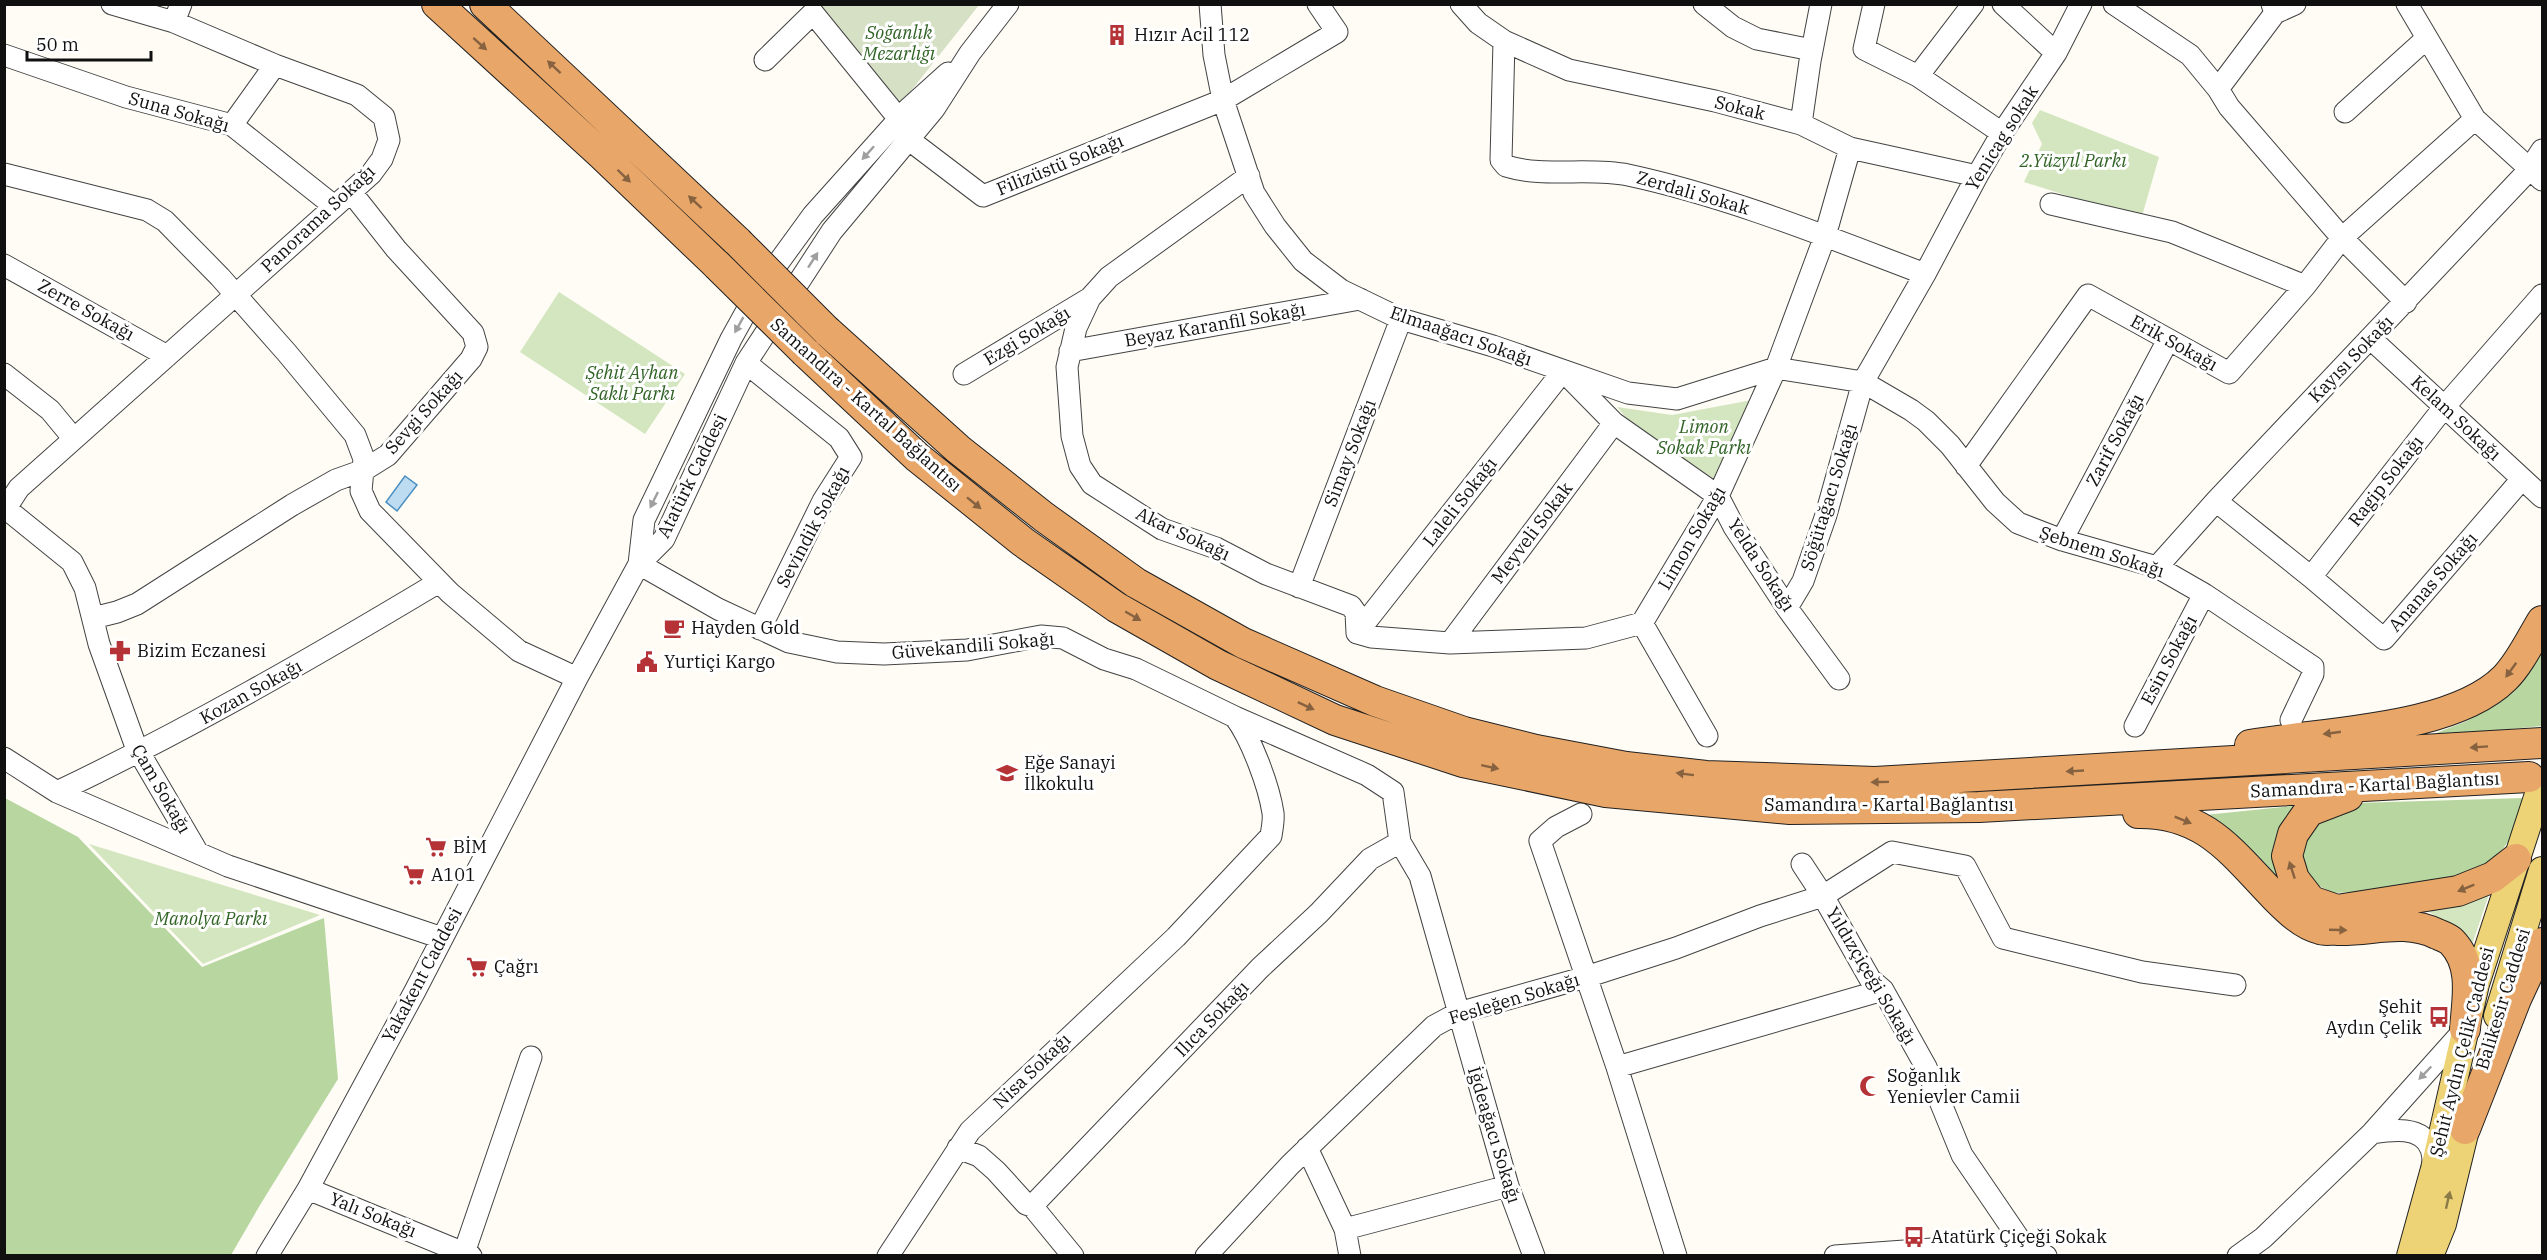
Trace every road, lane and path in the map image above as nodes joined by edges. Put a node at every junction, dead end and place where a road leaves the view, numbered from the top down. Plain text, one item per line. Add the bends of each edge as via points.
1 (112, 4) edge
2 (437, 4) edge
3 (485, 4) edge
4 (1008, 4) edge
5 (1210, 4) edge
6 (1318, 4) edge
7 (1461, 4) edge
8 (1704, 4) edge
9 (1821, 4) edge
10 (1874, 4) edge
11 (1973, 4) edge
12 (2003, 4) edge
13 (2081, 4) edge
14 (2114, 4) edge
15 (2295, 4) edge
16 (2407, 4) edge
17 (2273, 9) edge
18 (177, 13) edge
19 (2427, 38) junction
20 (1504, 41) junction
21 (1812, 50) junction
22 (970, 53) junction
23 (2056, 54) junction
24 (4, 55) edge
25 (765, 60) dead end
26 (275, 65) junction
27 (1918, 76) junction
28 (2218, 89) junction
29 (1223, 100) junction
30 (2345, 112) dead end
31 (899, 119) junction
32 (2475, 119) junction
33 (1801, 124) junction
34 (232, 125) junction
35 (2002, 134) junction
36 (909, 139) junction
37 (1851, 148) junction
38 (2542, 150) edge
39 (4, 174) edge
40 (2536, 175) edge
41 (1248, 176) junction
42 (1977, 176) junction
43 (351, 192) junction
44 (2051, 204) dead end
45 (334, 206) junction
46 (1825, 236) junction
47 (2342, 238) junction
48 (4, 265) edge
49 (1925, 274) junction
50 (2305, 286) junction
51 (235, 295) junction
52 (2542, 295) edge
53 (1090, 298) junction
54 (1360, 299) junction
55 (2406, 302) junction
56 (1401, 319) junction
57 (2370, 338) junction
58 (2168, 340) junction
59 (1070, 351) junction
60 (167, 356) junction
61 (746, 363) junction
62 (1776, 368) junction
63 (1563, 370) junction
64 (4, 374) edge
65 (964, 374) dead end
66 (1863, 382) junction
67 (2445, 406) junction
68 (1614, 423) junction
69 (74, 438) junction
70 (1966, 466) junction
71 (364, 470) junction
72 (2522, 479) junction
73 (1718, 496) junction
74 (2542, 497) edge
75 (2216, 501) junction
76 (5, 508) edge
77 (2062, 540) junction
78 (639, 564) junction
79 (2157, 567) junction
80 (2311, 577) junction
81 (439, 582) junction
82 (1299, 587) junction
83 (2204, 594) junction
84 (1787, 608) junction
85 (93, 618) junction
86 (2542, 621) edge
87 (1642, 623) junction
88 (760, 629) junction
89 (1357, 633) junction
90 (1450, 643) junction
91 (577, 678) junction
92 (1839, 679) dead end
93 (1235, 717) junction
94 (2291, 720) dead end
95 (2135, 726) dead end
96 (1707, 736) dead end
97 (2540, 743) edge
98 (139, 753) junction
99 (4, 758) edge
100 (2123, 768) junction
101 (2538, 778) edge
102 (57, 792) junction
103 (1979, 807) junction
104 (1581, 814) dead end
105 (1400, 842) junction
106 (198, 853) junction
107 (1802, 864) dead end
108 (2529, 864) edge
109 (1824, 896) junction
110 (442, 938) junction
111 (2542, 943) edge
112 (1586, 977) junction
113 (2235, 985) dead end
114 (1883, 990) junction
115 (1458, 1013) junction
116 (2464, 1029) junction
117 (531, 1057) dead end
118 (1617, 1067) junction
119 (2465, 1129) junction
120 (2372, 1133) junction
121 (958, 1148) junction
122 (1307, 1148) junction
123 (2434, 1168) junction
124 (1508, 1186) junction
125 (308, 1189) junction
126 (1032, 1206) junction
127 (1345, 1229) junction
128 (2024, 1246) junction
129 (1984, 1250) edge
130 (894, 1253) edge
131 (467, 1254) edge
132 (267, 1256) edge
133 (1073, 1256) edge
134 (1206, 1256) edge
135 (1350, 1256) edge
136 (1534, 1256) edge
137 (1676, 1256) edge
138 (1834, 1256) edge
139 (2046, 1256) edge
140 (2238, 1256) edge
141 (2410, 1256) edge
142 (2430, 1256) edge

1 - 18 street, Panorama Sokağı
2 -> 103 highway, Samandıra - Kartal Bağlantısı, bridge via 601,154 917,457 1023,542 1116,607 1218,665 1335,720 1463,762 1606,792 1790,809
100 -> 3 highway, Samandıra - Kartal Bağlantısı, bridge via 1875,782 1706,776 1583,760 1464,732 1375,701 1243,643 1136,583 958,449 827,331
4 - 22 street, Atatürk Caddesi
5 - 29 street, Elmaağacı Sokağı
6 - 29 street via 1337,32
7 - 20 street, Sokak via 1478,23
8 - 21 street via 1733,27 1757,39
9 - 21 street
10 - 27 street via 1864,49
11 - 27 street
12 - 23 street
13 - 23 street, Yenicag sokak
14 - 28 street via 2190,55
15 - 17 street
16 - 19 street
17 - 28 street
18 - 26 street, Panorama Sokağı
19 - 30 street
19 - 32 street
20 - 33 street, Sokak via 1569,70
20 - 46 street, Zerdali Sokak via 1500,141 1501,160 1506,166 1624,174 1689,189
21 - 33 street
22 - 31 street, Atatürk Caddesi
22 - 36 street, Atatürk Caddesi via 934,109
23 - 35 street, Yenicag sokak
24 - 34 street, Suna Sokağı via 126,97
25 - 31 street via 813,13
26 - 34 street
26 - 43 street, Panorama Sokağı via 357,95 384,117 389,140 382,159
27 - 35 street
28 - 47 street via 2229,107
29 - 36 street, Filizüstü Sokağı via 983,196
29 - 41 street, Elmaağacı Sokağı
31 -> 78 street, Atatürk Caddesi via 813,214 757,292 644,520
32 - 40 street
32 - 47 street, Erik Sokağı
33 - 37 street, Sokak
34 - 45 street, Suna Sokağı
35 - 42 street, Yenicag sokak
61 -> 36 street, Atatürk Caddesi via 832,231
37 - 42 street, Sokak
37 - 46 street, Limon Sokağı
38 - 40 street, Kayısı Sokağı
39 - 51 street via 147,210 165,221
40 - 55 street, Kayısı Sokağı
41 - 53 street, Akar Sokağı via 1109,277
41 - 54 street, Elmaağacı Sokağı via 1275,226 1303,261 1341,290
42 - 49 street, Yenicag sokak
43 - 45 street, Panorama Sokağı
43 - 71 street, Sevgi Sokağı via 396,249 473,333 477,347 447,389 388,455
44 - 50 street via 2172,232
45 - 51 street, Panorama Sokağı
46 - 49 street, Zerdali Sokak
46 - 62 street, Limon Sokağı
47 - 50 street, Erik Sokağı
47 - 55 street
48 - 60 street, Zerre Sokağı
49 - 66 street, Yenicag sokak
50 - 58 street, Erik Sokağı via 2229,373
51 - 60 street, Panorama Sokağı
51 - 71 street via 354,435 364,459
52 - 67 street, Ragip Sokağı
53 - 59 street, Akar Sokağı
53 - 65 street, Ezgi Sokağı
54 - 56 street, Elmaağacı Sokağı
54 - 59 street, Beyaz Karanfil Sokağı
55 - 57 street, Kayısı Sokağı
56 - 63 street, Elmaağacı Sokağı
56 - 82 street, Simay Sokağı
57 - 67 street, Kelam Sokağı
57 - 75 street, Kayısı Sokağı
58 - 70 street, Erik Sokağı via 2088,295
58 - 77 street, Zarif Sokağı
59 - 82 street, Akar Sokağı via 1067,367 1072,435 1080,466 1092,484 1162,529 1216,548
60 - 69 street, Panorama Sokağı
61 - 78 street, Atatürk Caddesi via 664,539
61 - 88 street, Sevindik Sokağı via 839,438 851,457 823,501
62 - 63 street, Elmaağacı Sokağı via 1677,399 1628,393
62 - 66 street, Elmaağacı Sokağı
62 - 73 street, Limon Sokağı
63 - 68 street, Yelda Sokağı
63 - 89 street, Laleli Sokağı
64 - 69 street via 50,410
66 - 70 street, Şebnem Sokağı via 1926,421
66 - 84 street, Söğütağacı Sokağı via 1822,526 1800,589
67 - 72 street, Kelam Sokağı
67 - 80 street, Ragip Sokağı
68 - 73 street, Yelda Sokağı
68 - 90 street, Meyveli Sokak
69 - 76 street, Panorama Sokağı via 19,488
70 - 77 street, Şebnem Sokağı via 2006,513 2033,530
71 - 81 street via 362,491 370,511
71 - 85 street, Sevgi Sokağı via 336,480 292,505 137,604
72 - 74 street, Kelam Sokağı
72 - 80 street, Ananas Sokağı via 2384,639
73 - 84 street, Yelda Sokağı
73 - 87 street, Limon Sokağı
75 - 79 street, Kayısı Sokağı
75 - 80 street
76 - 85 street, Çam Sokağı via 72,562 85,588
77 - 79 street, Şebnem Sokağı
78 - 88 street, Güvekandili Sokağı
78 - 91 street, Yakakent Caddesi
79 - 83 street, Şebnem Sokağı
81 - 91 street via 519,651
81 - 98 street, Kozan Sokağı via 261,687
82 - 89 street, Akar Sokağı via 1351,606 1356,613
83 - 94 street, Şebnem Sokağı via 2313,667
83 - 95 street, Esin Sokağı
84 - 92 street, Yelda Sokağı
85 - 98 street, Çam Sokağı
86 -> 100 highway via 2505,678 2451,711
87 - 90 street via 1586,638
87 - 96 street
88 - 93 street, Güvekandili Sokağı via 789,642 837,652 884,654 967,650 1041,636 1063,638
89 - 90 street via 1366,637
91 - 110 street, Yakakent Caddesi
93 - 105 street, Güvekandili Sokağı via 1367,775 1393,792
93 - 121 street, Nisa Sokağı via 1253,750 1274,814 1271,836 1176,937 970,1131
97 -> 100 highway, Samandıra - Kartal Bağlantısı
98 - 102 street, Kozan Sokağı
98 - 106 street, Çam Sokağı
99 - 102 street
101 - 103 highway, Samandıra - Kartal Bağlantısı
101 - 108 main road, Şehit Aydın Çelik Caddesi
108 -> 101 highway via 2458,891 2337,910 2312,901 2294,879 2287,856 2293,834 2308,811 2344,796
102 - 106 street
103 -> 116 highway via 2156,813 2182,818 2224,843 2291,914 2320,929 2355,930 2398,924 2424,927 2451,941 2465,960 2468,980
104 - 112 street via 1540,841
105 - 115 street, İğdeağacı Sokağı via 1420,876
105 - 126 street, Ilıca Sokağı via 1370,859
106 - 110 street, Çam Sokağı
107 - 109 street, Yıldızçiçeği Sokağı
108 - 116 main road, Şehit Aydın Çelik Caddesi via 2476,984
108 - 119 main road, Balıkesir Caddesi via 2503,994
109 - 112 street, Fesleğen Sokağı
109 - 113 street, Fesleğen Sokağı via 1892,852 1965,866 2003,938 2142,972
109 - 114 street, Yıldızçiçeği Sokağı via 1870,979
110 - 125 street, Yakakent Caddesi
111 - 119 highway
112 - 115 street, Fesleğen Sokağı
112 - 118 street
114 - 118 street
114 - 128 street, Yıldızçiçeği Sokağı via 1926,1067 1962,1155
115 - 122 street, Fesleğen Sokağı via 1434,1026
115 - 124 street, İğdeağacı Sokağı
116 -> 120 street
116 - 123 main road, Şehit Aydın Çelik Caddesi
117 - 131 street
118 - 137 street
142 -> 119 main road, Şehit Aydın Çelik Caddesi via 2443,1224
120 - 123 street via 2399,1128 2422,1137 2431,1148
120 - 140 street via 2263,1238
121 - 126 street via 979,1156
121 - 130 street, Nisa Sokağı
122 - 127 street
122 - 134 street, Fesleğen Sokağı
123 - 141 main road, Şehit Aydın Çelik Caddesi
124 - 127 street
124 - 136 street, İğdeağacı Sokağı
125 - 131 street, Yalı Sokağı
125 - 132 street, Yakakent Caddesi
126 - 133 street
127 - 135 street
128 - 129 street
128 - 139 street
129 - 138 street

